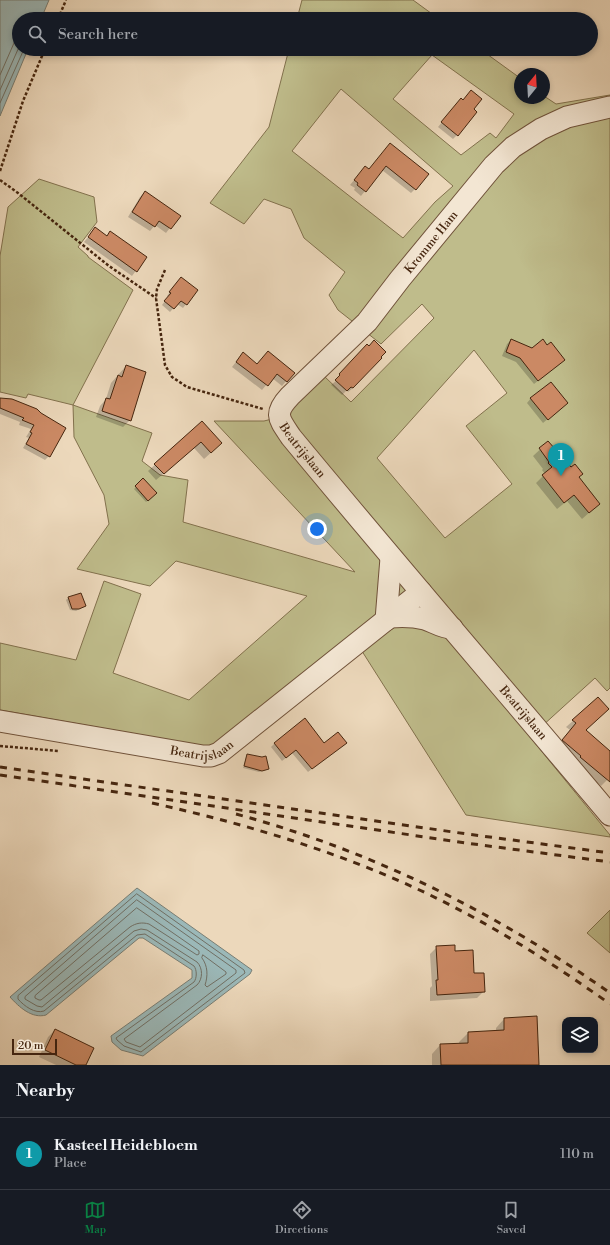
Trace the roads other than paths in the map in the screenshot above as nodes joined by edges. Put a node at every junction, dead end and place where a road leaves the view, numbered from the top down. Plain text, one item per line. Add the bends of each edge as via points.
1 (610, 108) edge
2 (279, 415) joint
3 (391, 558) junction
4 (421, 592) junction
5 (388, 618) junction
6 (452, 628) junction
7 (0, 721) edge
8 (610, 815) edge

1 - 2 street, Kromme Ham via 566,117 508,151 367,322 284,402
2 - 3 street, Beatrijslaan via 291,437
3 - 4 street, Beatrijslaan
3 - 5 street
4 - 5 street, Beatrijslaan
4 - 6 street, Beatrijslaan
5 - 6 street via 406,616
5 - 7 street, Beatrijslaan via 219,753 211,756
6 - 8 street, Beatrijslaan

